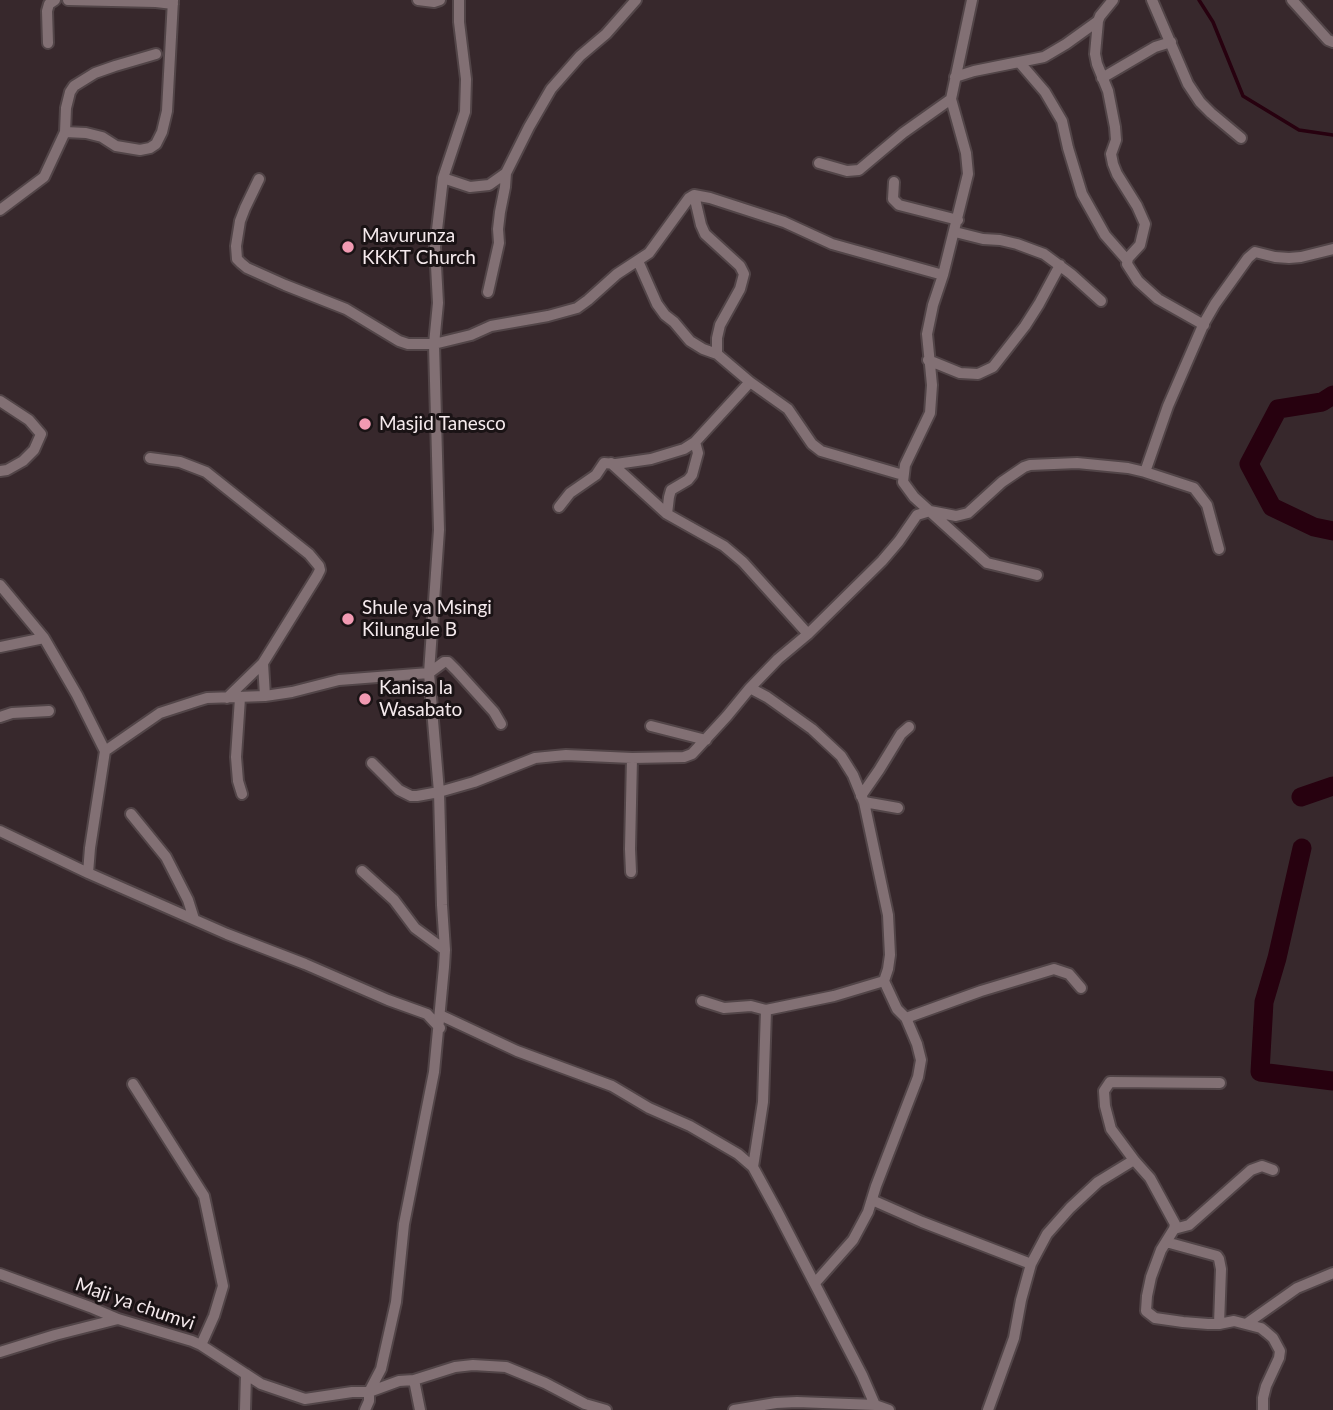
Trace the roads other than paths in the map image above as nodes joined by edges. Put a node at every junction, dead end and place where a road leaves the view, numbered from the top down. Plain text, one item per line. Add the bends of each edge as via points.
1 (55, 0) edge
2 (68, 0) edge
3 (418, 0) edge
4 (440, 0) edge
5 (459, 0) edge
6 (636, 0) edge
7 (972, 0) edge
8 (1113, 0) edge
9 (1152, 0) edge
10 (1292, 0) edge
11 (173, 2) edge
12 (1098, 21) junction
13 (1171, 42) junction
14 (1333, 42) edge
15 (48, 43) dead end
16 (156, 54) dead end
17 (1020, 63) junction
18 (955, 78) junction
19 (1102, 78) junction
20 (951, 99) junction
21 (65, 132) junction
22 (1241, 138) dead end
23 (819, 163) dead end
24 (506, 173) junction
25 (443, 178) junction
26 (259, 179) dead end
27 (894, 182) dead end
28 (694, 195) junction
29 (0, 210) edge
30 (956, 226) junction
31 (1333, 249) edge
32 (1127, 260) junction
33 (639, 261) junction
34 (1060, 265) junction
35 (943, 275) junction
36 (488, 292) dead end
37 (1101, 301) dead end
38 (1204, 325) junction
39 (434, 344) junction
40 (717, 354) junction
41 (929, 360) junction
42 (750, 382) junction
43 (0, 401) edge
44 (695, 442) junction
45 (150, 458) dead end
46 (611, 463) junction
47 (0, 471) edge
48 (1145, 472) junction
49 (903, 475) junction
50 (559, 507) dead end
51 (930, 511) junction
52 (667, 514) junction
53 (1219, 549) dead end
54 (1037, 575) dead end
55 (0, 585) edge
56 (808, 634) junction
57 (44, 638) junction
58 (0, 647) edge
59 (263, 663) junction
60 (429, 673) junction
61 (750, 688) junction
62 (265, 696) junction
63 (227, 698) junction
64 (240, 698) junction
65 (48, 711) dead end
66 (0, 717) edge
67 (501, 724) dead end
68 (651, 726) dead end
69 (909, 727) dead end
70 (706, 740) junction
71 (105, 751) junction
72 (632, 758) junction
73 (372, 763) dead end
74 (439, 792) junction
75 (242, 794) dead end
76 (862, 799) junction
77 (898, 808) dead end
78 (131, 814) dead end
79 (0, 831) edge
80 (362, 871) dead end
81 (631, 872) dead end
82 (88, 873) junction
83 (194, 919) junction
84 (445, 950) junction
85 (884, 981) junction
86 (1081, 988) dead end
87 (702, 1001) dead end
88 (766, 1010) junction
89 (440, 1015) junction
90 (906, 1018) junction
91 (440, 1028) junction
92 (1220, 1083) dead end
93 (132, 1084) dead end
94 (1134, 1160) junction
95 (753, 1167) junction
96 (1273, 1170) dead end
97 (872, 1200) junction
98 (1174, 1229) junction
99 (1167, 1242) junction
100 (1031, 1264) junction
101 (1333, 1273) edge
102 (0, 1274) edge
103 (815, 1283) junction
104 (118, 1319) junction
105 (1219, 1324) junction
106 (1246, 1324) junction
107 (201, 1345) junction
108 (0, 1352) edge
109 (246, 1374) junction
110 (414, 1380) junction
111 (369, 1392) junction
112 (759, 1408) edge
113 (881, 1408) edge
114 (245, 1410) edge
115 (365, 1410) edge
116 (420, 1410) edge
117 (606, 1410) edge
118 (734, 1410) edge
119 (988, 1410) edge
120 (1263, 1410) edge

1 - 15 street via 47,11
2 - 11 street
3 - 4 street
5 - 25 street via 465,113
6 - 24 street via 551,89
7 - 18 street
8 - 12 street
9 - 13 street
10 - 14 street
11 - 21 street via 167,111 156,144 140,150 116,146 102,136
12 - 17 street via 1044,57
12 - 19 street via 1095,54
13 - 19 street
13 - 22 street via 1200,102
16 - 21 street via 115,66 74,86 67,99
17 - 18 street
17 - 32 street via 1062,121 1082,194 1105,234
18 - 20 street
19 - 32 street via 1116,140 1113,164 1144,225 1140,245
20 - 23 street via 859,170 847,172
20 - 30 street via 969,167
21 - 29 street via 44,177
24 - 25 street via 489,185 470,187
24 - 36 street via 499,243
25 - 39 street via 435,247 438,303
26 - 39 street via 239,228 236,253 240,263 346,309 399,341
27 - 30 street via 892,194 897,204
28 - 33 street
28 - 35 street via 783,222 832,244
28 - 40 street via 705,234 744,274 720,324
30 - 34 street via 983,239 1029,248
30 - 35 street
31 - 38 street via 1289,258 1254,253
32 - 38 street via 1150,293
33 - 39 street via 577,308 491,326
33 - 40 street via 665,315 690,341
34 - 37 street
34 - 41 street via 1025,326 993,368 978,374 960,373
35 - 41 street via 927,334
38 - 48 street via 1176,384
39 - 60 street via 439,530
40 - 42 street
41 - 49 street via 930,412
42 - 44 street
42 - 49 street via 793,413 821,451
43 - 47 street via 41,434 23,461
44 - 46 street via 651,459
44 - 52 street via 698,453 692,475 671,490
45 - 59 street via 206,472 317,562 317,576
46 - 50 street via 604,463
46 - 52 street
48 - 51 street via 1077,463 1030,465 1002,482 968,513 956,516
48 - 53 street via 1194,488 1207,505
49 - 51 street via 906,488
51 - 54 street via 986,563
51 - 56 street via 917,515 882,561
52 - 56 street via 743,562
55 - 57 street
56 - 61 street
57 - 58 street
57 - 71 street
59 - 62 street
59 - 63 street
60 - 62 street via 339,680
60 - 67 street via 449,662
60 - 74 street
61 - 70 street
61 - 76 street via 812,729 841,757
62 - 64 street
63 - 64 street
63 - 71 street via 207,698 160,713
64 - 75 street via 236,757
65 - 66 street
68 - 70 street
69 - 76 street
70 - 72 street via 684,757
71 - 82 street
72 - 74 street via 535,758
72 - 81 street
73 - 74 street via 405,794
74 - 84 street
76 - 77 street
76 - 85 street via 888,915 890,956
78 - 83 street via 166,857
79 - 82 street
80 - 84 street via 394,900 415,928
82 - 83 street
83 - 91 street via 416,1009
84 - 89 street
85 - 88 street
85 - 90 street
86 - 90 street via 1069,974 1055,969
87 - 88 street via 724,1008
88 - 95 street via 763,1102
89 - 91 street
89 - 95 street via 517,1051 612,1086 691,1126
90 - 97 street via 921,1060 918,1077
91 - 111 street via 404,1224 396,1302 381,1369
92 - 94 street via 1110,1082 1104,1091 1111,1129
93 - 107 street via 204,1196 223,1286
94 - 98 street via 1150,1178
94 - 100 street via 1098,1182 1070,1208 1047,1234
95 - 103 street
96 - 98 street via 1262,1166 1251,1170 1189,1225
97 - 100 street
97 - 103 street via 853,1240
98 - 99 street
99 - 105 street via 1219,1259
99 - 105 street via 1151,1277 1146,1311 1156,1318
100 - 119 street via 1014,1338
101 - 106 street via 1297,1288
102 - 104 street, Maji ya chumvi
103 - 113 street
104 - 107 street, Maji ya chumvi
104 - 108 street
105 - 106 street
106 - 120 street via 1261,1328 1280,1351 1266,1386
107 - 109 street, Maji ya chumvi
109 - 111 street, Maji ya chumvi via 305,1399
109 - 114 street
110 - 111 street, Maji ya chumvi
110 - 116 street
110 - 117 street, Maji ya chumvi via 455,1367 506,1367
111 - 115 street
112 - 113 street via 797,1402
112 - 118 street

